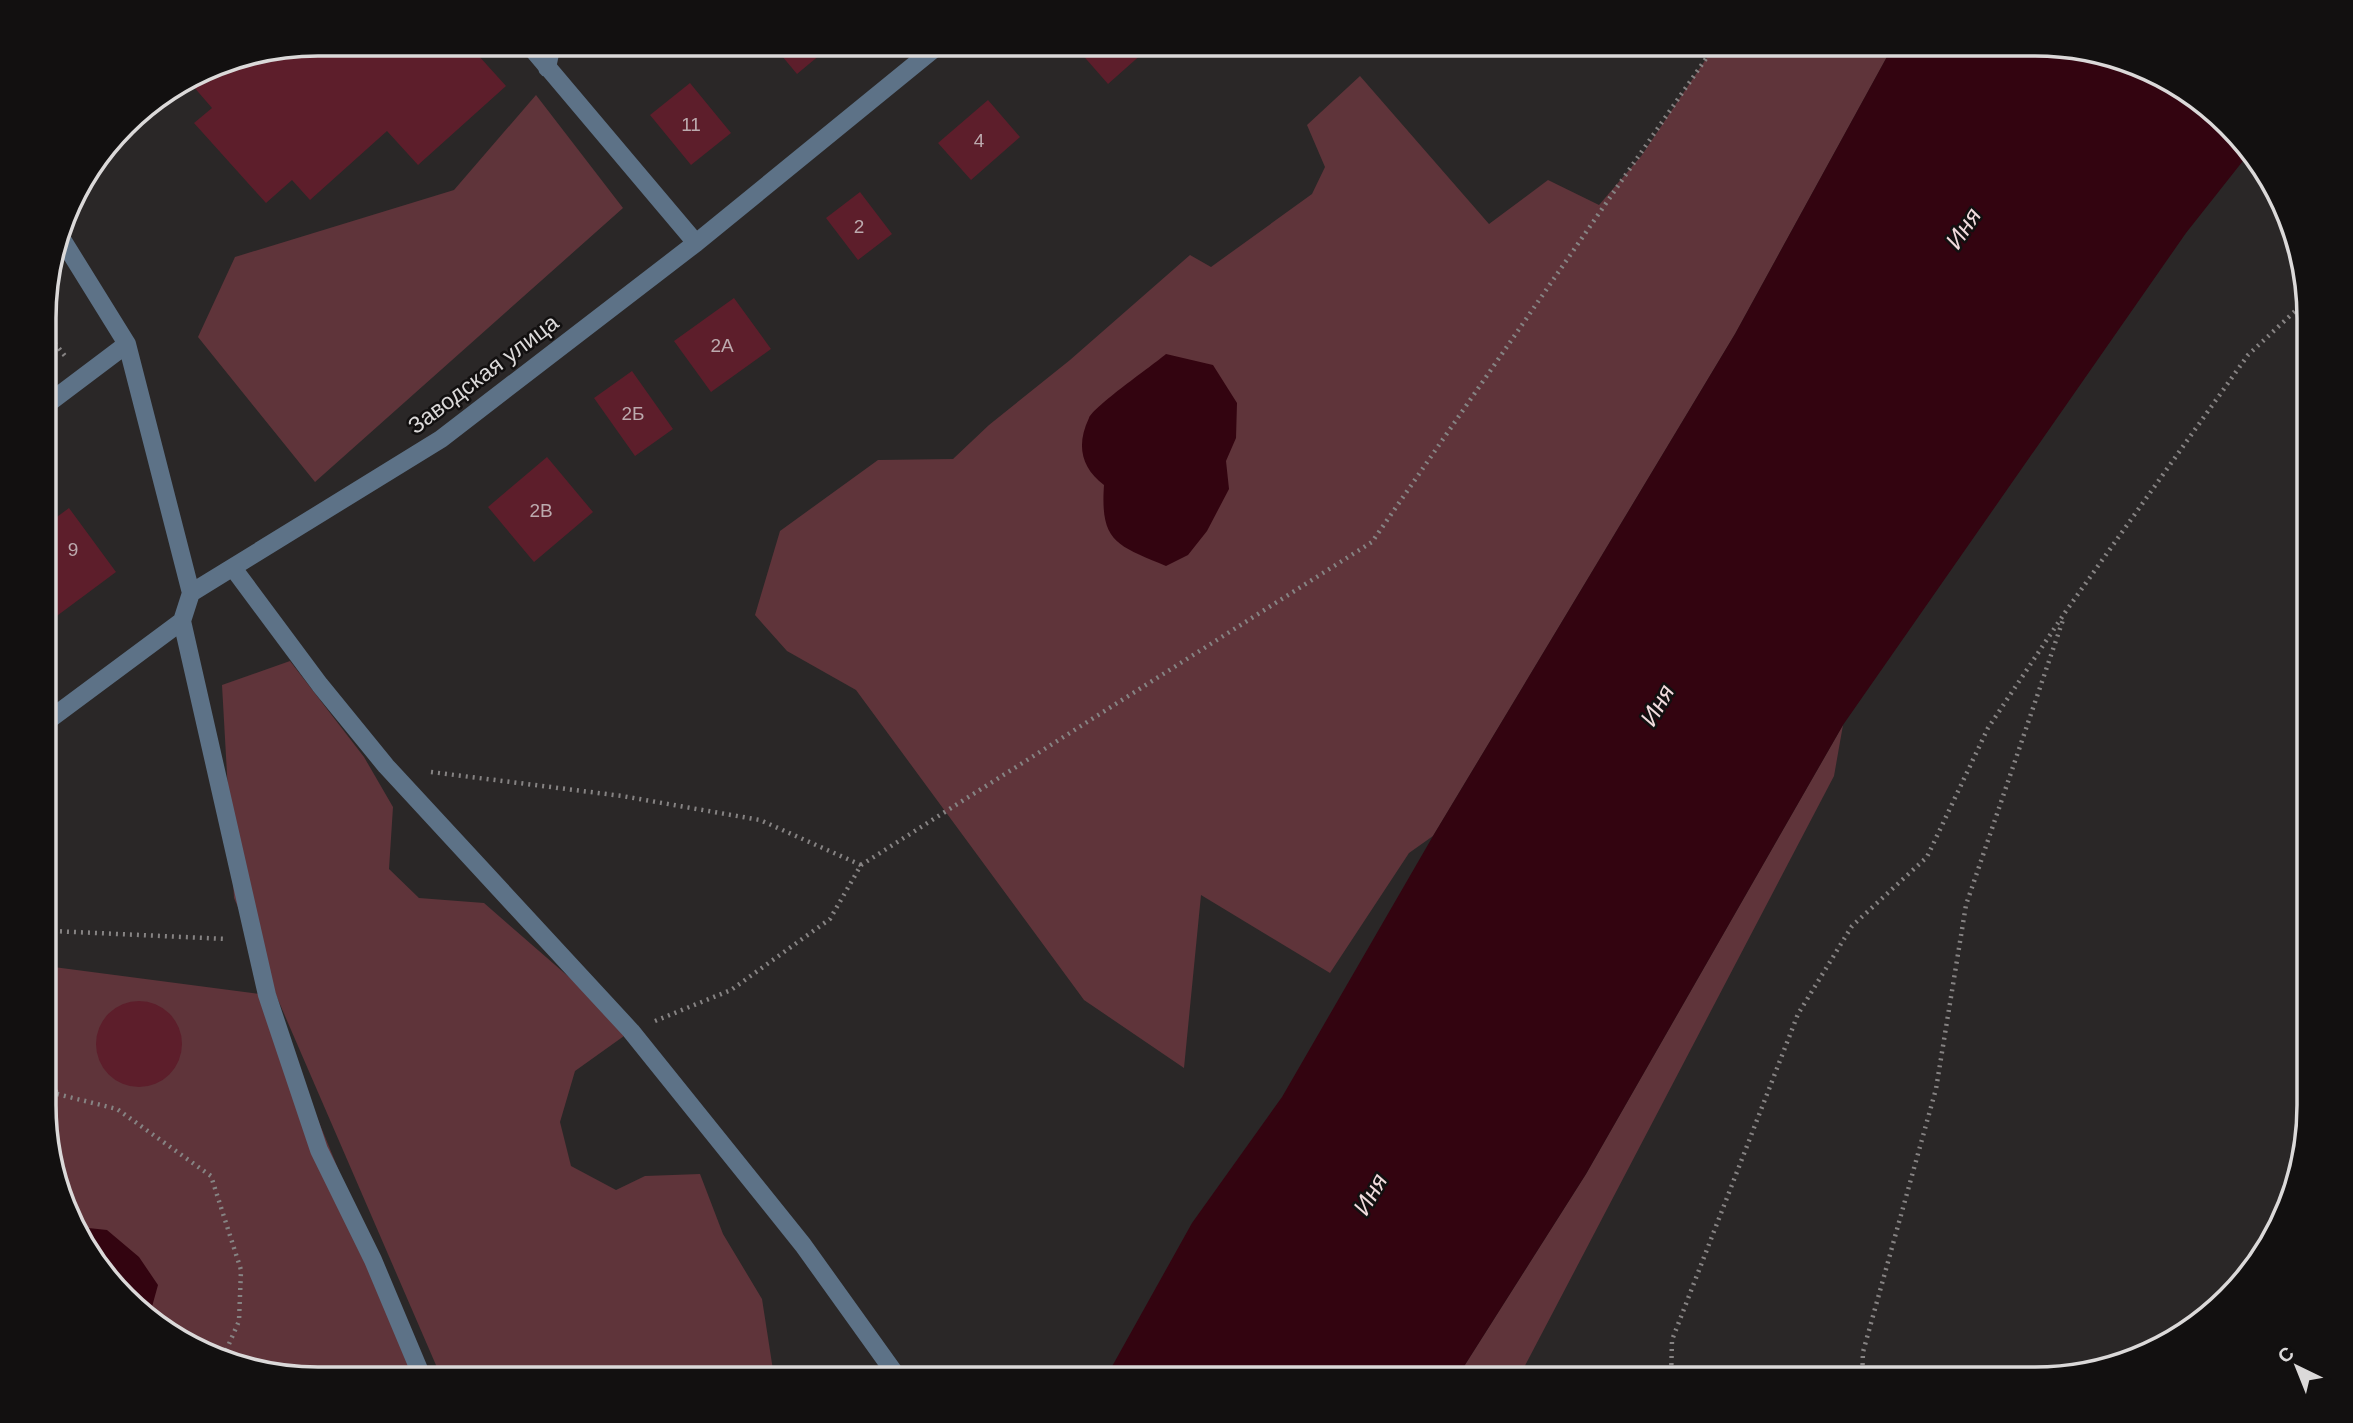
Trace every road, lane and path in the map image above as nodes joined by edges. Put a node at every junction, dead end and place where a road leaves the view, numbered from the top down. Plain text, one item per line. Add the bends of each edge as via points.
1 (538, 56) edge
2 (550, 56) edge
3 (925, 56) edge
4 (1708, 56) edge
5 (547, 68) junction
6 (696, 243) junction
7 (66, 246) edge
8 (2297, 310) edge
9 (127, 344) junction
10 (56, 397) edge
11 (233, 568) junction
12 (191, 593) junction
13 (2066, 611) junction
14 (183, 621) junction
15 (56, 715) edge
16 (386, 766) junction
17 (861, 865) junction
18 (56, 931) edge
19 (256, 940) junction
20 (631, 1031) junction
21 (57, 1094) edge
22 (226, 1350) edge
23 (418, 1367) edge
24 (890, 1367) edge
25 (1671, 1367) edge
26 (1862, 1367) edge

1 - 5 street
2 - 5 street
3 - 6 street, Заводская улица
4 - 17 path via 1373,542
5 - 6 street
6 - 11 street, Заводская улица via 441,439
7 - 9 street
8 - 13 path via 2248,355
9 - 10 street
9 - 12 street
11 - 12 street, Заводская улица
11 - 16 street
12 - 14 street
13 - 25 path via 1988,728 1927,857 1852,926 1798,1014 1672,1340
13 - 26 path via 1966,905 1936,1089
14 - 15 street
14 - 19 street
16 - 17 path via 622,796 760,820
16 - 20 street
17 - 20 path via 830,919 731,990
18 - 19 path
19 - 23 street via 267,995 319,1150
20 - 24 street via 803,1245
21 - 22 path via 117,1109 211,1176 241,1270 239,1321

